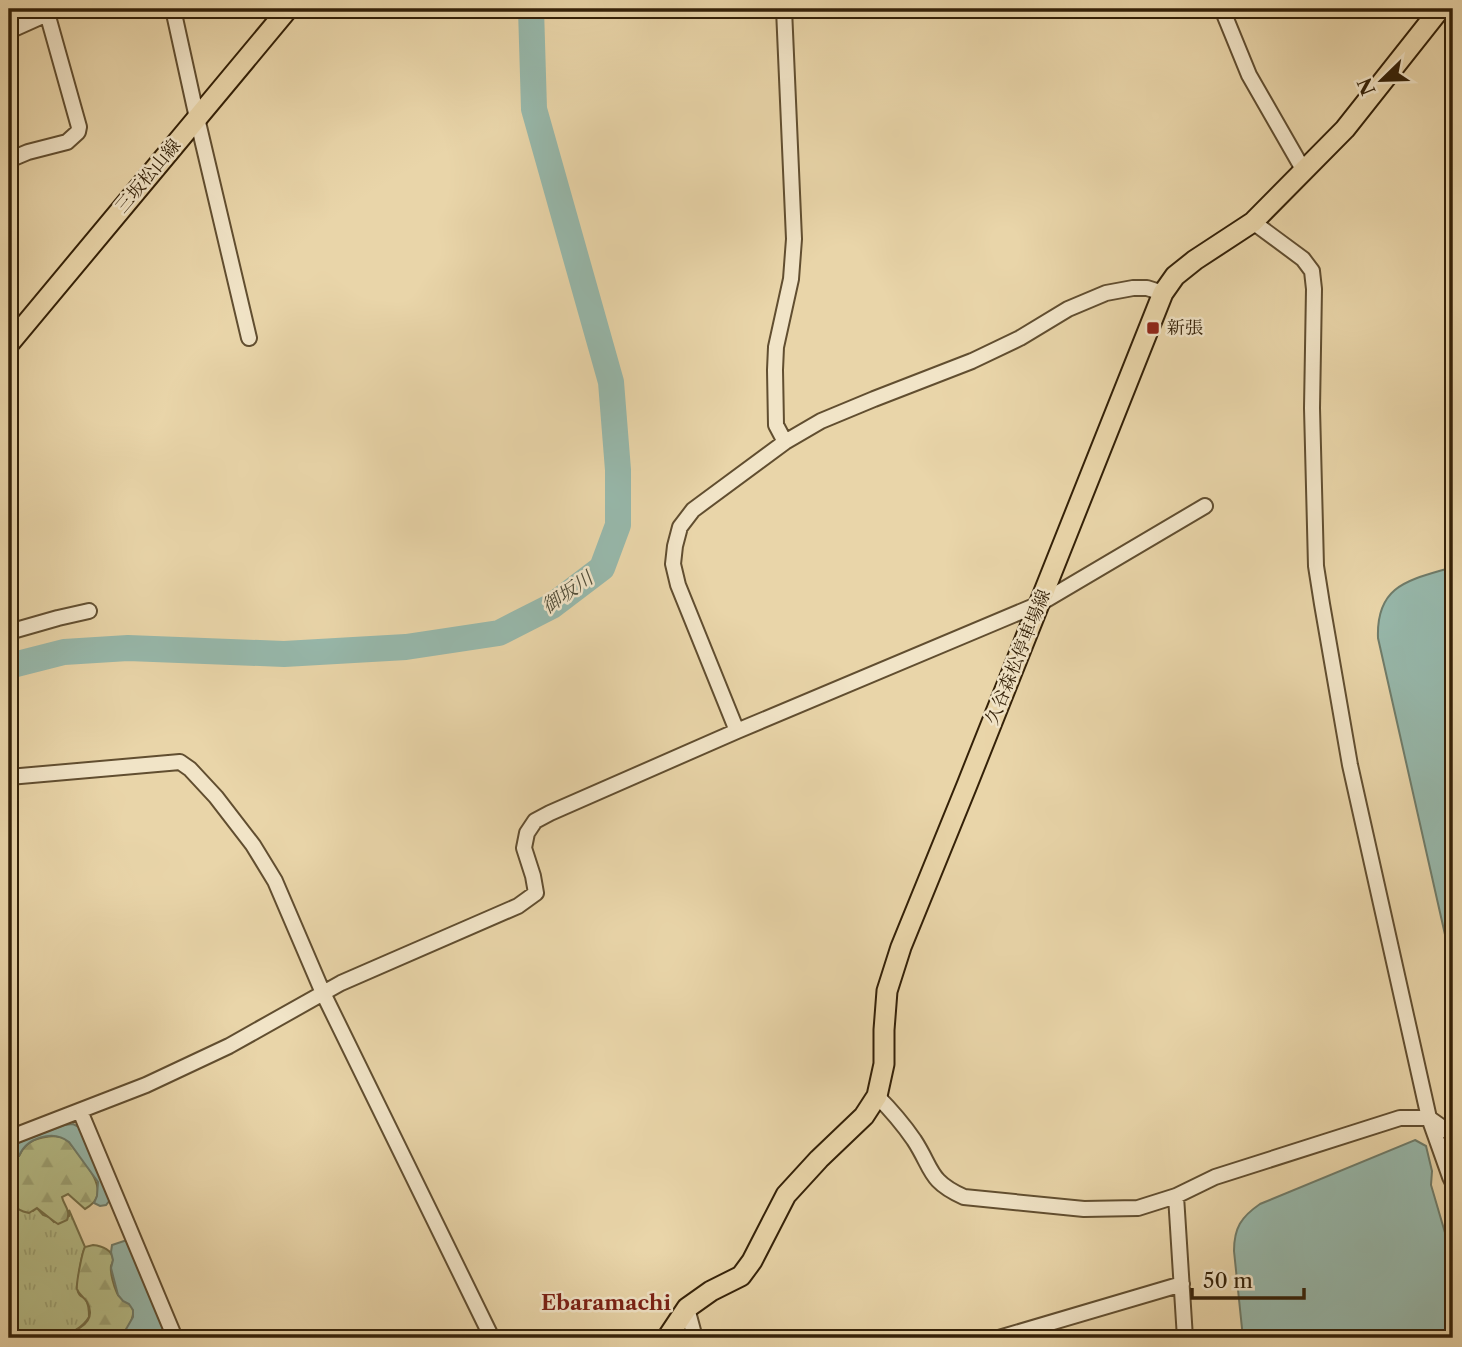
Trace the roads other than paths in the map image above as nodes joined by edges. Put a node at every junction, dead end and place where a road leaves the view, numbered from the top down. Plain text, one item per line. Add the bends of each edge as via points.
1 (173, 9) edge
2 (288, 9) edge
3 (784, 9) edge
4 (1222, 9) edge
5 (1440, 9) edge
6 (53, 11) edge
7 (9, 31) edge
8 (197, 118) junction
9 (9, 160) edge
10 (1304, 171) junction
11 (1253, 222) junction
12 (1163, 293) junction
13 (249, 338) dead end
14 (9, 344) edge
15 (785, 442) junction
16 (1205, 506) dead end
17 (1039, 604) junction
18 (89, 611) dead end
19 (9, 632) edge
20 (737, 731) junction
21 (9, 777) edge
22 (323, 993) junction
23 (877, 1096) junction
24 (80, 1111) junction
25 (1429, 1118) junction
26 (1453, 1135) edge
27 (9, 1138) edge
28 (1453, 1183) edge
29 (1176, 1196) junction
30 (1182, 1284) junction
31 (687, 1308) junction
32 (175, 1338) edge
33 (492, 1338) edge
34 (667, 1338) edge
35 (695, 1338) edge
36 (999, 1338) edge
37 (1185, 1338) edge

1 - 8 street
2 - 8 main road, 三坂松山線
3 - 15 street via 794,239 775,370 776,425
4 - 10 street via 1249,75
5 - 10 main road, 久谷森松停車場線 via 1345,129
6 - 7 street
6 - 9 street via 79,132 67,142
8 - 13 street
8 - 14 main road, 三坂松山線
10 - 11 main road, 久谷森松停車場線
11 - 12 main road, 久谷森松停車場線 via 1195,260
11 - 25 street via 1303,259 1311,271 1316,566 1350,765
12 - 15 street via 1133,288 1105,293 972,361 821,421
12 - 17 main road, 久谷森松停車場線
15 - 20 street via 692,510 680,527 675,546 678,585
16 - 17 street
17 - 20 street
17 - 23 main road, 久谷森松停車場線 via 901,947 887,991 884,1065
18 - 19 street
20 - 22 street via 535,821 524,848 537,893 518,906
21 - 22 street via 180,762 216,797 253,845 275,881
22 - 24 street via 229,1046
22 - 33 street
23 - 29 street via 913,1138 939,1183 964,1197 1115,1209 1138,1208
23 - 31 main road, 久谷森松停車場線 via 864,1116 786,1195 741,1276
24 - 27 street
24 - 32 street
25 - 26 street
25 - 28 street
25 - 29 street via 1400,1118 1215,1177
29 - 30 street
30 - 36 street
30 - 37 street
31 - 34 main road, 久谷森松停車場線
31 - 35 street

